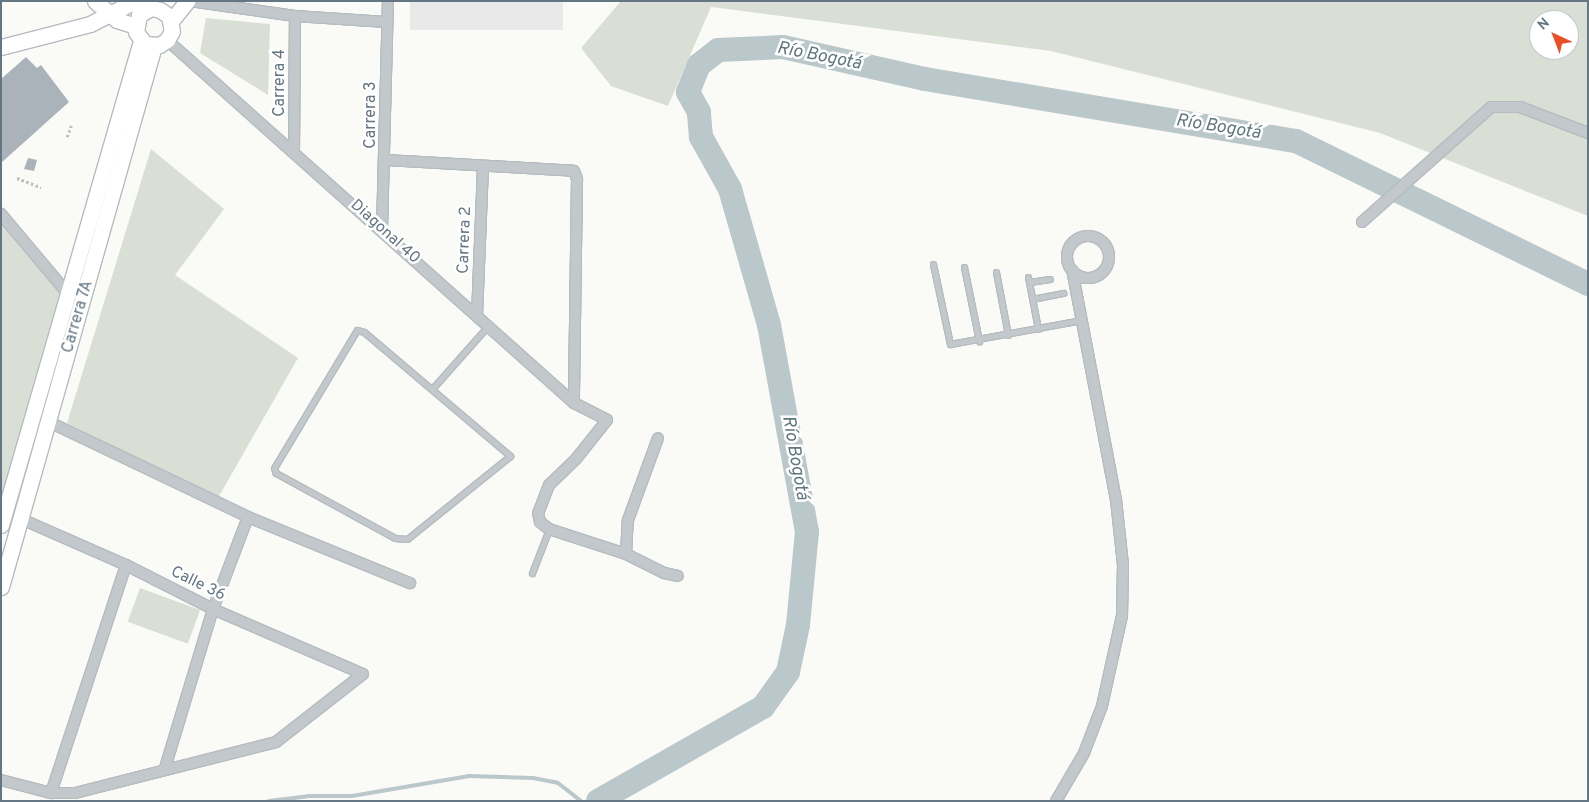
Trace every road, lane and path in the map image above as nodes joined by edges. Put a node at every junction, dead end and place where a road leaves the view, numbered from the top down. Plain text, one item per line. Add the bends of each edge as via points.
1 (95, 1) edge
2 (188, 1) edge
3 (388, 1) edge
4 (126, 3) edge
5 (157, 6) edge
6 (109, 14) junction
7 (295, 16) junction
8 (171, 21) junction
9 (386, 22) junction
10 (135, 26) junction
11 (154, 42) junction
12 (1, 48) edge
13 (71, 126) dead end
14 (1588, 133) edge
15 (67, 137) dead end
16 (294, 152) junction
17 (386, 160) junction
18 (483, 166) junction
19 (17, 178) dead end
20 (41, 187) dead end
21 (1, 214) edge
22 (1362, 222) dead end
23 (382, 228) junction
24 (933, 264) dead end
25 (964, 267) dead end
26 (1072, 270) junction
27 (996, 272) dead end
28 (1050, 279) dead end
29 (1063, 294) dead end
30 (69, 295) junction
31 (1032, 299) junction
32 (477, 316) junction
33 (1082, 320) junction
34 (487, 327) junction
35 (1038, 329) junction
36 (1008, 335) junction
37 (979, 341) junction
38 (432, 389) junction
39 (574, 403) junction
40 (49, 422) junction
41 (658, 438) dead end
42 (248, 517) junction
43 (21, 519) junction
44 (1, 525) edge
45 (549, 529) junction
46 (626, 554) junction
47 (126, 565) junction
48 (532, 573) dead end
49 (678, 576) dead end
50 (410, 582) dead end
51 (1, 587) edge
52 (213, 609) junction
53 (165, 768) junction
54 (1, 780) edge
55 (54, 797) edge
56 (1056, 801) edge

1 - 6 main road
2 - 7 street
2 - 8 main road
3 - 9 street, Carrera 3
4 - 5 main road
4 - 6 main road
5 - 8 main road
5 - 10 main road via 139,15
6 - 10 main road
6 - 12 main road via 90,24
7 - 9 street
7 - 16 street, Carrera 4
8 - 11 main road via 172,31
9 - 17 street, Carrera 3
10 - 11 main road
11 - 16 street, Diagonal 40
11 - 30 main road, Carrera 7A
11 - 40 main road, Carrera 7A
13 - 15 path
14 - 22 street via 1520,107 1491,107
16 - 23 street, Diagonal 40
17 - 18 street
17 - 23 street, Carrera 3
18 - 32 street, Carrera 2
18 - 39 street via 564,170 574,172 577,179
19 - 20 path
21 - 30 street
23 - 32 street, Diagonal 40
24 - 37 lane via 947,342 953,346
25 - 37 lane
26 - 26 street via 1084,278 1103,272 1109,252 1103,241 1083,236 1072,244 1067,257
26 - 33 street
27 - 36 lane
28 - 31 lane via 1028,280
29 - 31 lane
30 - 44 main road, Carrera 7A
31 - 35 lane
32 - 34 street, Diagonal 40
33 - 35 lane
33 - 56 street via 1116,500 1123,565 1122,616 1102,706 1084,753
34 - 38 lane
34 - 39 street, Diagonal 40
35 - 36 lane
36 - 37 lane
38 - 38 lane via 510,456 407,539 395,538 276,473 276,462 357,330 364,332
39 - 45 street, Diagonal 40 via 607,420 576,459 549,485 538,513 540,522
40 - 42 street
40 - 43 main road, Carrera 7A
41 - 46 street via 628,520
42 - 50 street
42 - 52 street
43 - 47 street, Calle 36
43 - 51 main road, Carrera 7A
45 - 46 street
45 - 48 lane
46 - 49 street via 664,573
47 - 52 street, Calle 36
47 - 55 street
52 - 53 street
52 - 53 street, Calle 36 via 363,674 276,742
53 - 55 street
54 - 55 street

